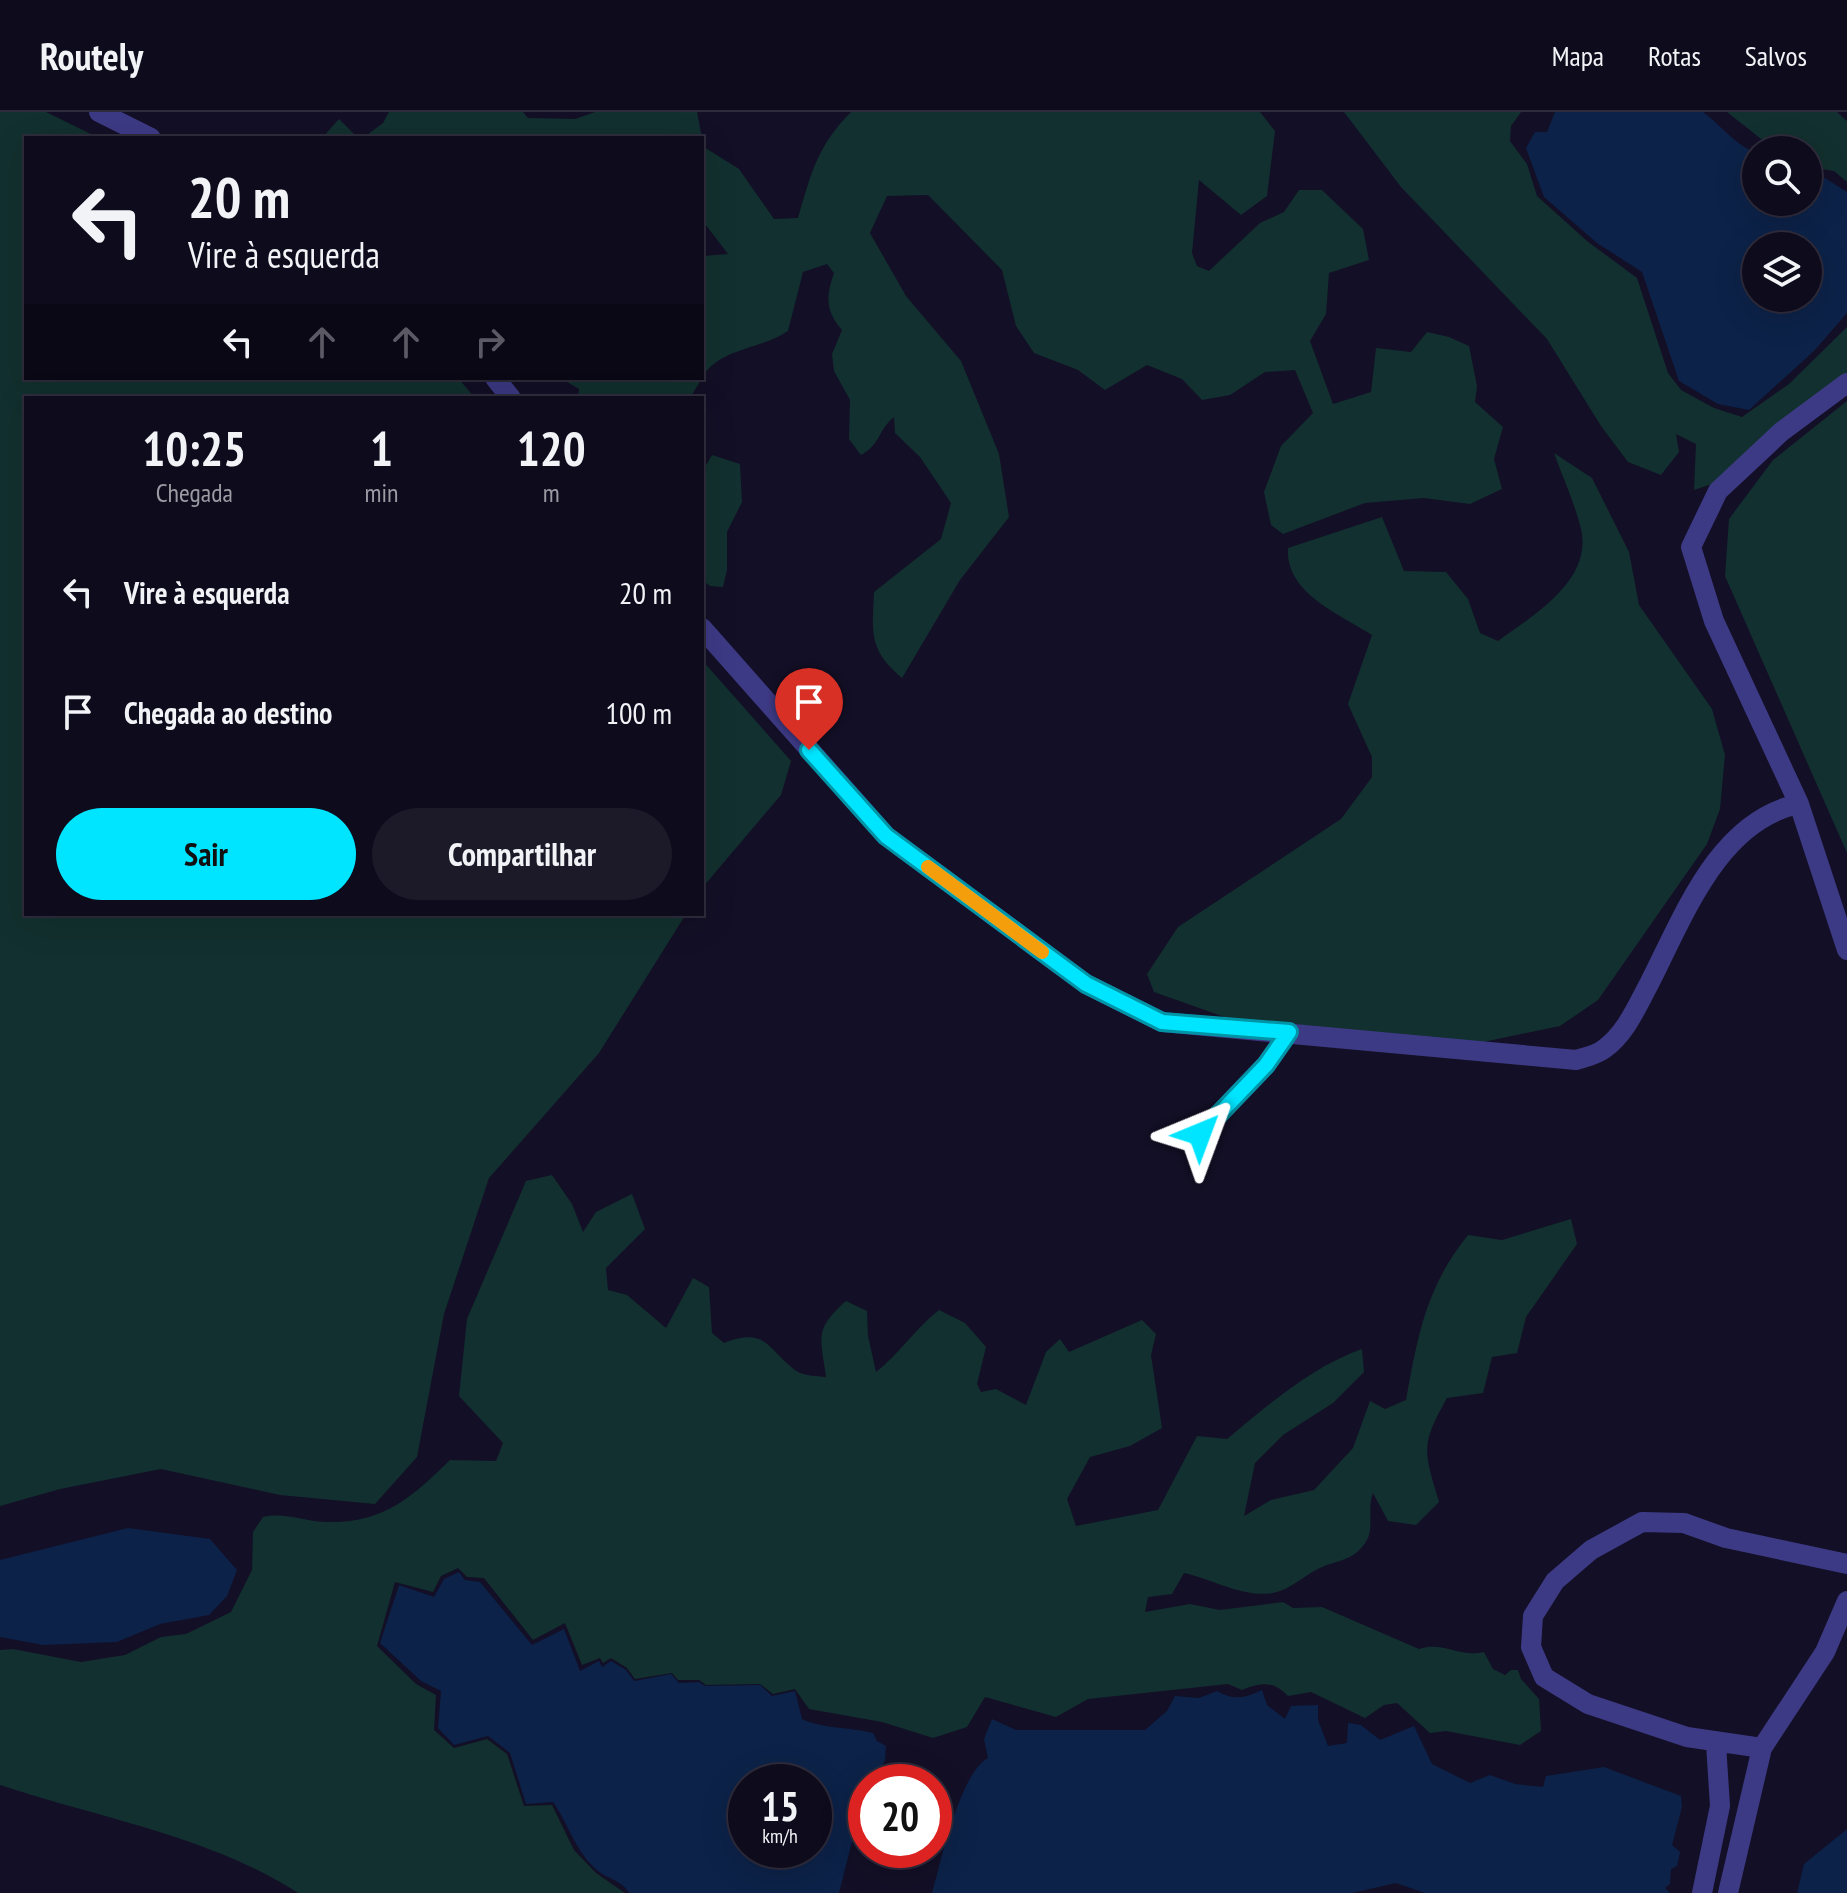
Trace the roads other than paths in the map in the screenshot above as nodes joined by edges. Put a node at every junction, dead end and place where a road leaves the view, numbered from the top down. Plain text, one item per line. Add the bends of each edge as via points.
1 (99, 112) edge
2 (147, 136) edge
3 (497, 380) edge
4 (1847, 383) edge
5 (509, 396) edge
6 (704, 630) edge
7 (1799, 804) junction
8 (1847, 950) edge
9 (1289, 1032) junction
10 (1200, 1134) dead end
11 (1847, 1564) edge
12 (1847, 1601) edge
13 (1716, 1744) junction
14 (1762, 1748) junction
15 (1702, 1893) edge
16 (1728, 1893) edge

1 - 2 street
3 - 5 street
4 - 7 street via 1781,432 1718,491 1691,547 1714,621
6 - 9 street via 886,836 1086,984 1162,1022
7 - 8 street
7 - 9 street via 1775,809 1734,838 1696,894 1626,1028 1602,1051 1576,1060
9 - 10 street via 1266,1065
11 - 13 street via 1726,1538 1684,1523 1642,1522 1591,1550 1555,1581 1533,1616 1531,1647 1544,1677 1588,1704
12 - 14 street via 1825,1652
13 - 14 street
13 - 15 street via 1720,1806
14 - 16 street

